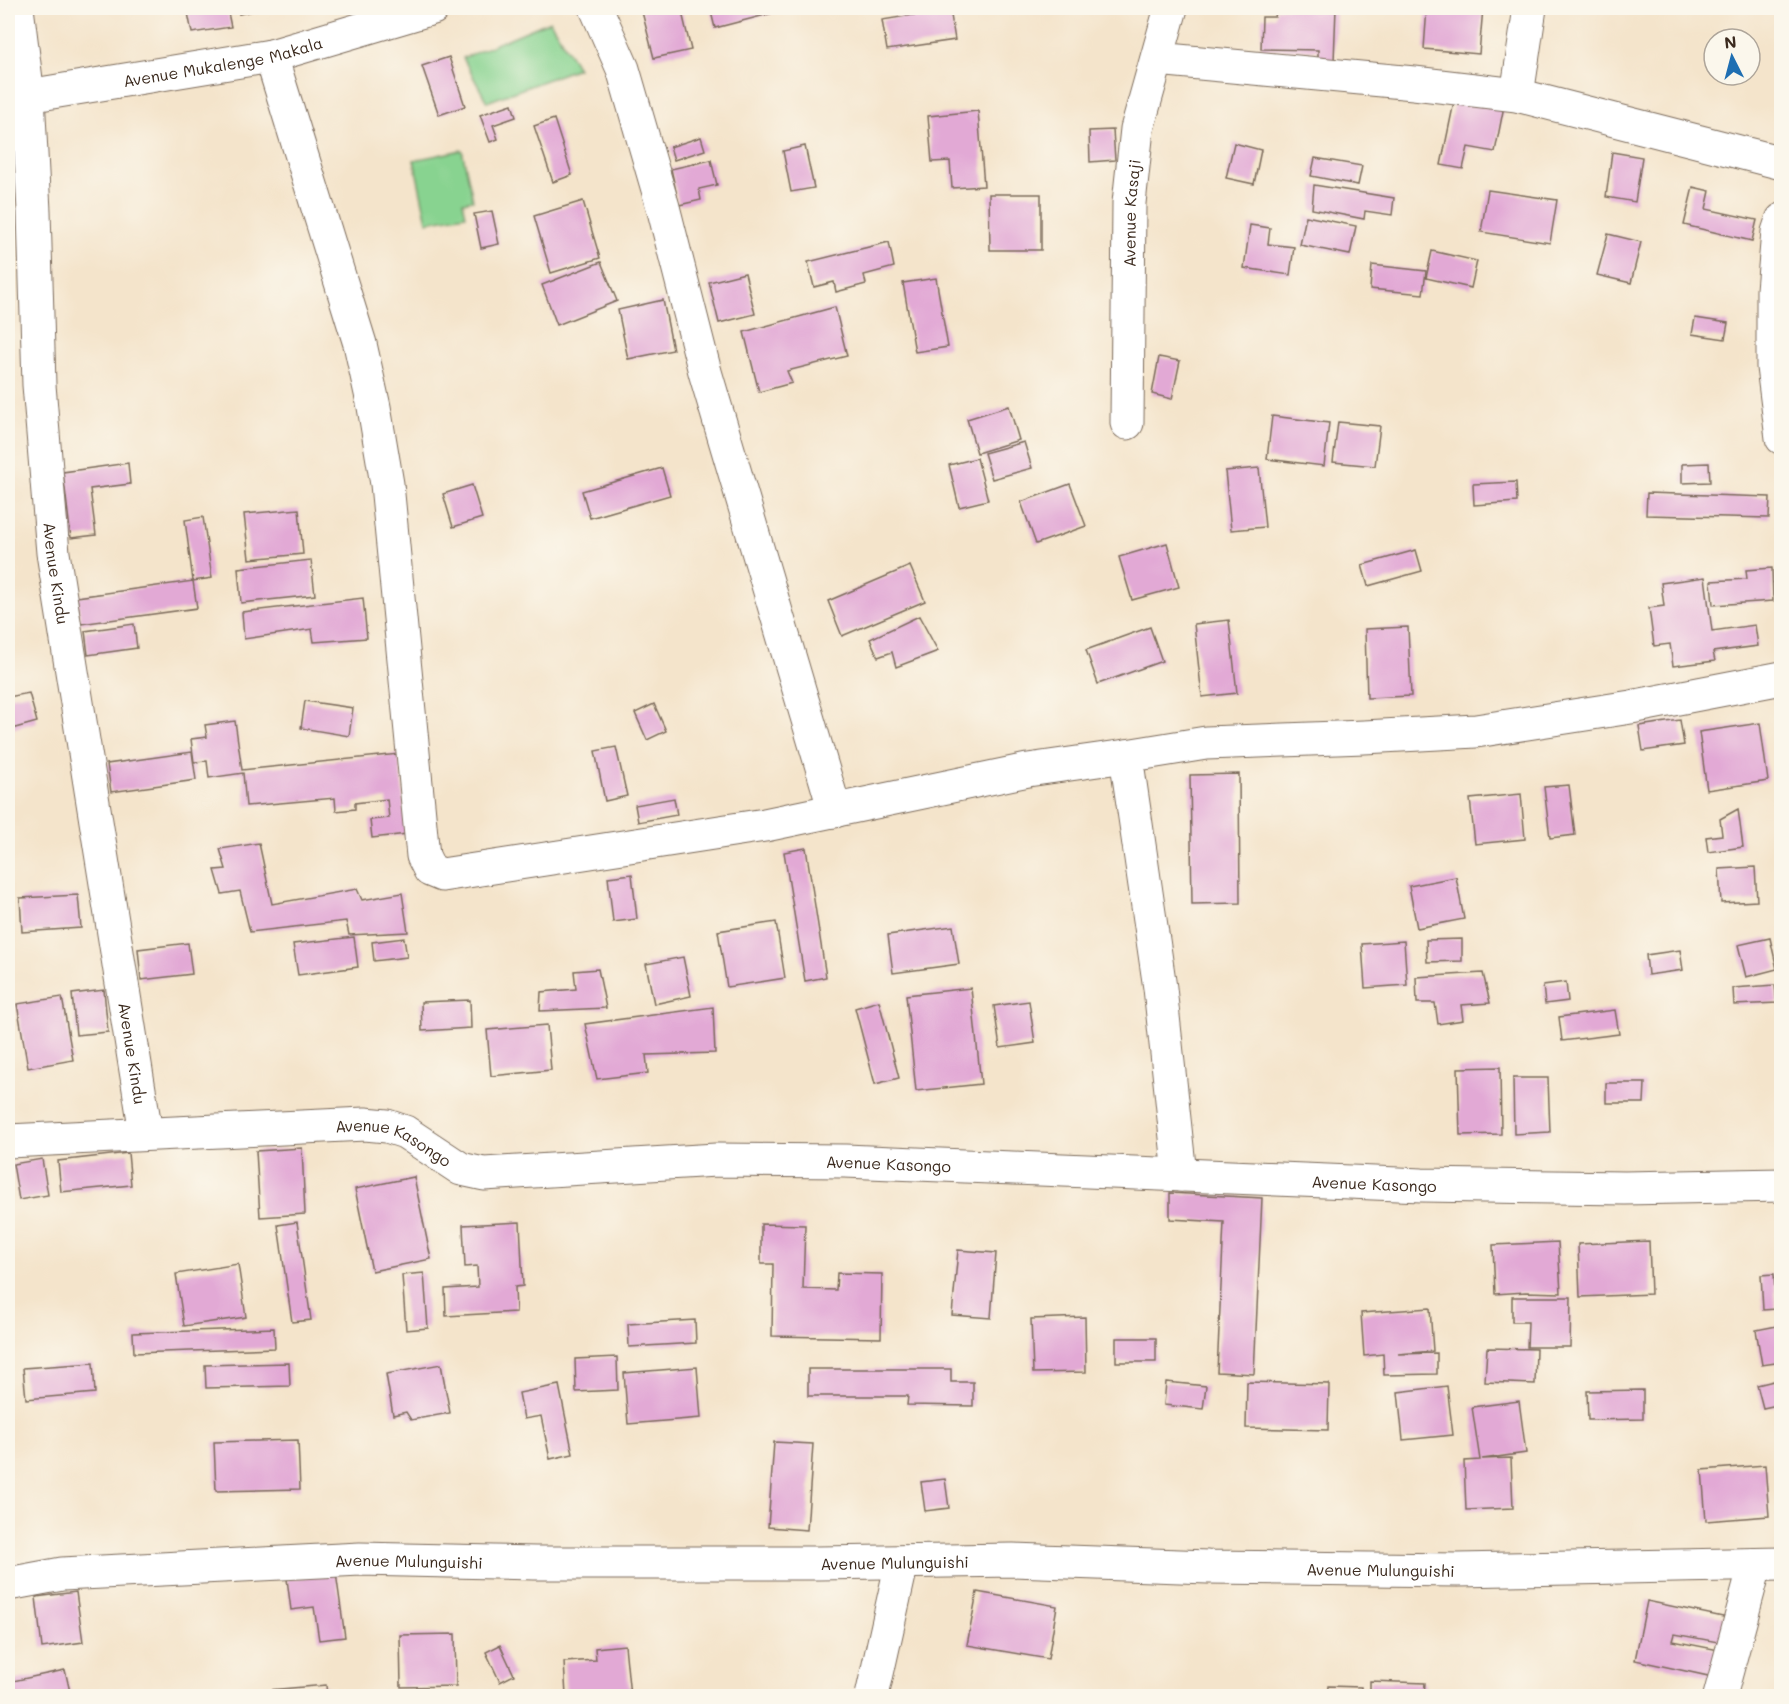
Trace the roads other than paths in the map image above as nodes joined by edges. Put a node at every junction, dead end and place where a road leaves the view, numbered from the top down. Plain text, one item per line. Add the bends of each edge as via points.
1 (17, 8) edge
2 (433, 8) edge
3 (596, 8) edge
4 (1171, 8) edge
5 (1530, 8) edge
6 (271, 56) junction
7 (1157, 58) junction
8 (1517, 95) junction
9 (18, 97) edge
10 (1782, 162) edge
11 (1782, 220) edge
12 (1127, 423) dead end
13 (1782, 438) edge
14 (1782, 678) edge
15 (1126, 756) junction
16 (835, 811) junction
17 (146, 1133) junction
18 (8, 1141) edge
19 (1180, 1175) junction
20 (1782, 1185) edge
21 (902, 1562) junction
22 (1768, 1565) edge
23 (8, 1584) edge
24 (872, 1696) edge
25 (1720, 1696) edge

1 - 9 street, Avenue Kindu
2 - 6 street, Avenue Mukalenge Makala
3 - 16 street via 623,69 705,372
4 - 7 street, Avenue Kasaji
5 - 8 street
6 - 9 street, Avenue Mukalenge Makala
6 - 16 street via 360,344 374,407 388,494 423,856 429,870 442,875 537,862
7 - 8 street
7 - 12 street, Avenue Kasaji via 1137,129 1129,203
8 - 10 street
9 - 17 street, Avenue Kindu via 34,211 39,385 53,553
11 - 13 street via 1773,290 1773,367
14 - 15 street via 1476,731 1206,742
15 - 16 street via 1028,770
15 - 19 street via 1160,988
17 - 18 street, Avenue Kasongo
17 - 19 street, Avenue Kasongo via 387,1126 421,1141 461,1169 484,1174 716,1160 845,1161
19 - 20 street, Avenue Kasongo via 1422,1185
21 - 22 street, Avenue Mulunguishi via 1013,1560 1208,1567 1458,1569
21 - 23 street, Avenue Mulunguishi via 535,1563 360,1559 62,1574
21 - 24 street
22 - 25 street

